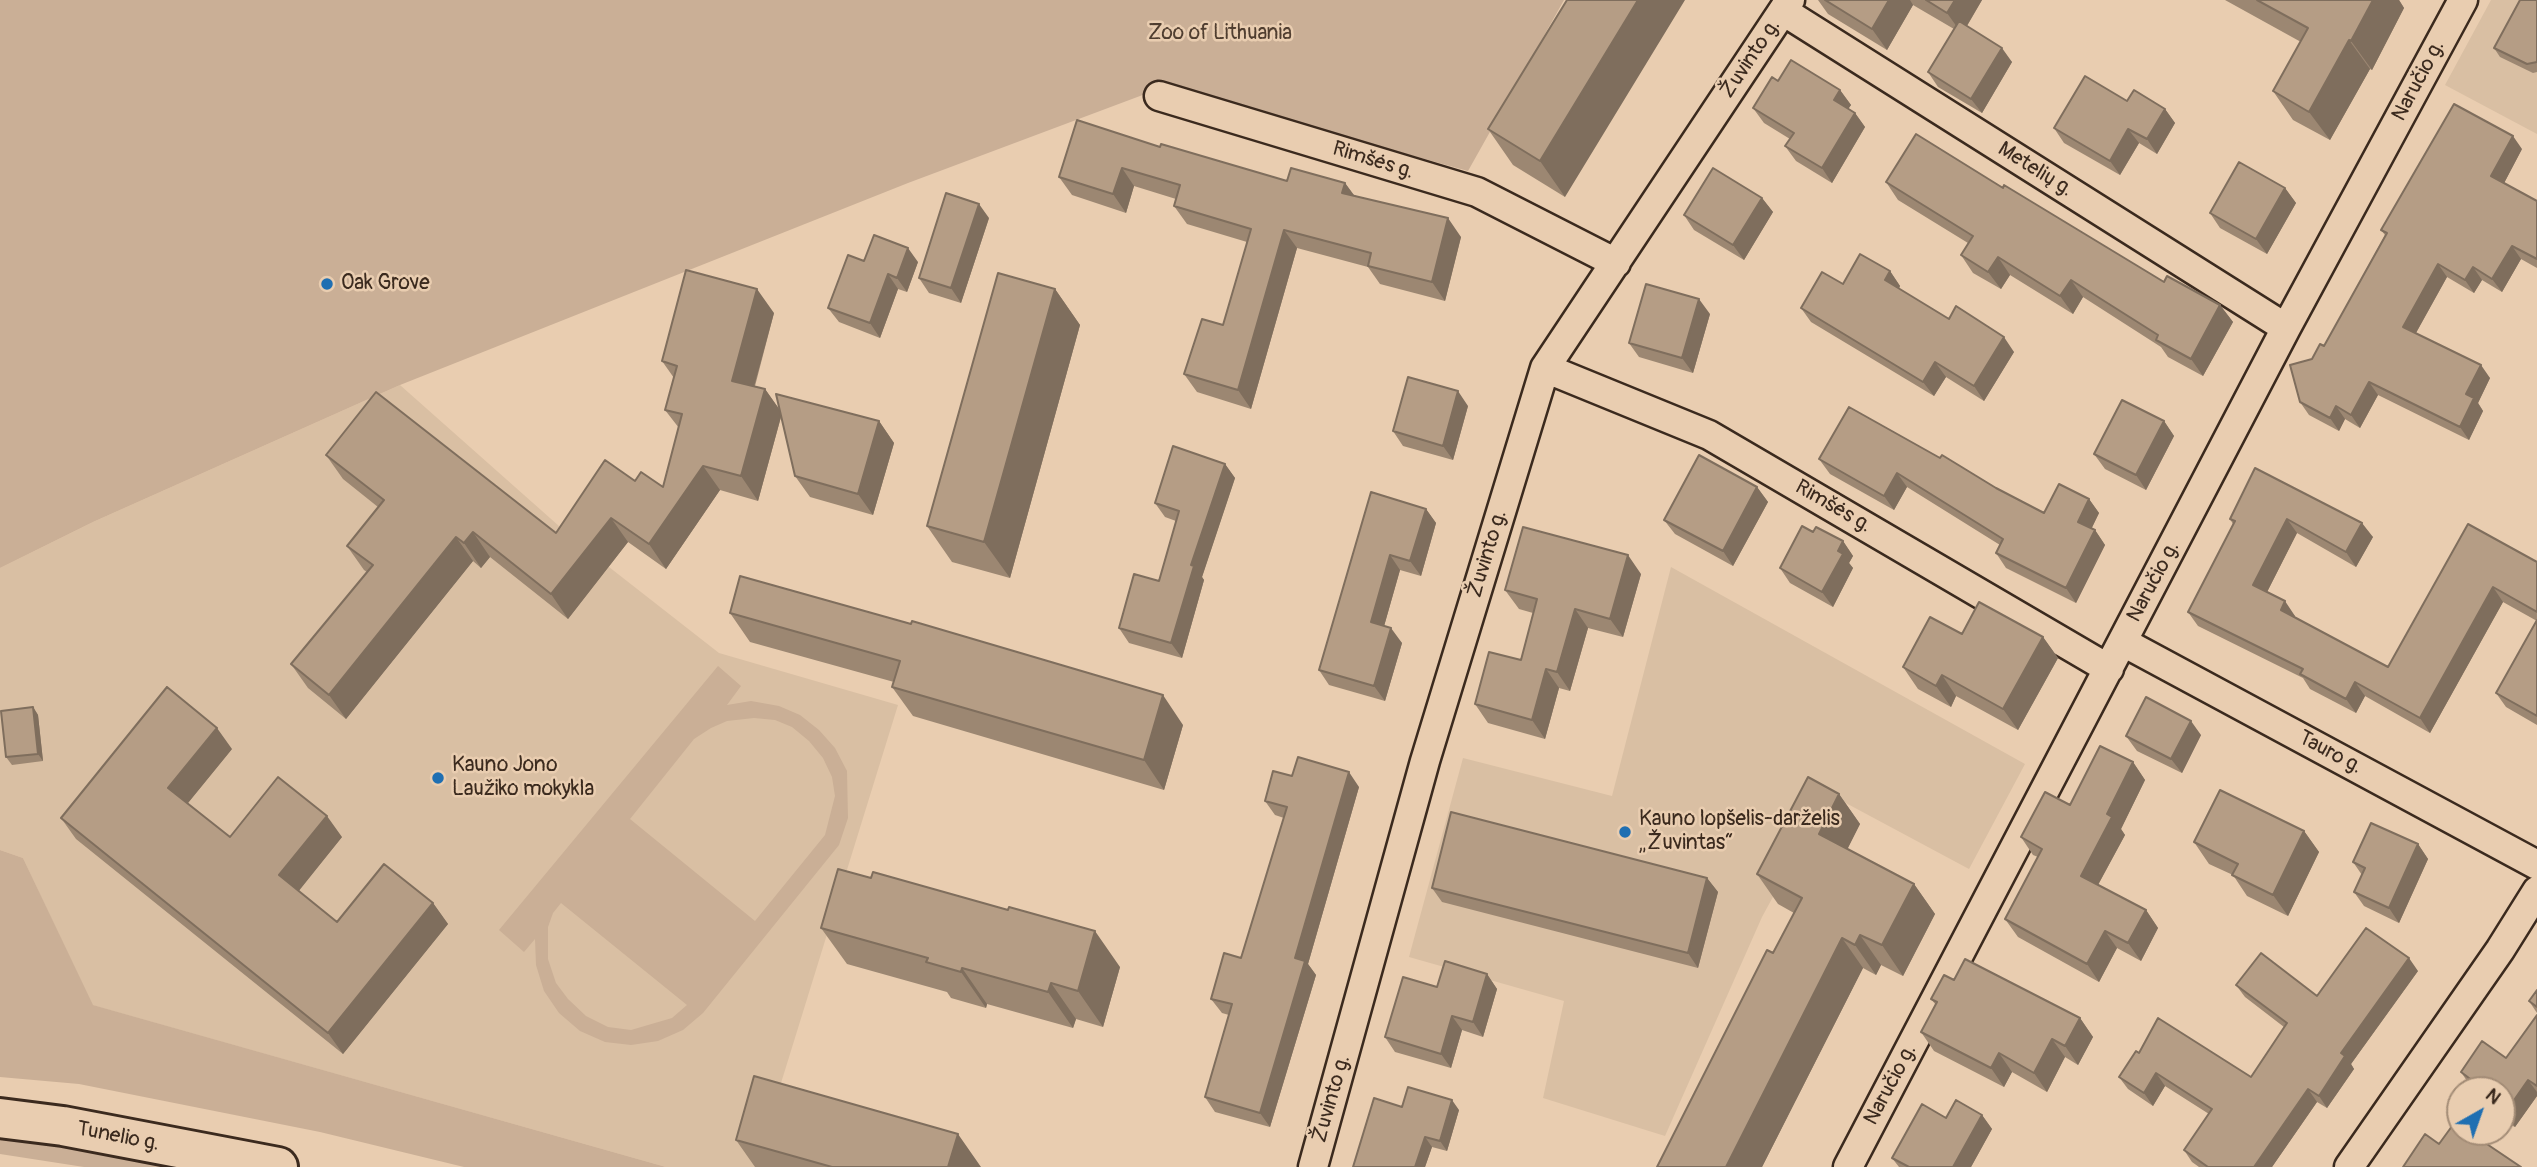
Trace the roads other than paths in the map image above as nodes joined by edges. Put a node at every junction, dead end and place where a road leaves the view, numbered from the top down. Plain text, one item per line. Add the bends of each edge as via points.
1 (2463, 0) edge
2 (1786, 6) edge
3 (1159, 96) dead end
4 (1616, 263) junction
5 (2286, 328) junction
6 (1545, 368) junction
7 (2123, 642) junction
8 (2109, 669) junction
9 (2537, 864) edge
10 (2537, 891) edge
11 (0, 1118) edge
12 (278, 1167) edge
13 (1313, 1167) edge
14 (1848, 1167) edge
15 (2349, 1167) edge

1 - 5 street, Naručio g.
2 - 4 street, Žuvinto g.
2 - 5 street, Metelių g.
3 - 4 street, Rimšės g. via 1477,192
4 - 6 street, Žuvinto g.
5 - 7 street, Naručio g.
6 - 8 street, Rimšės g. via 1709,435
6 - 13 street, Žuvinto g. via 1425,761
7 - 8 street, Naručio g.
7 - 9 street, Tauro g.
8 - 14 street, Naručio g.
10 - 15 street
11 - 12 main road, Tunelio g.

